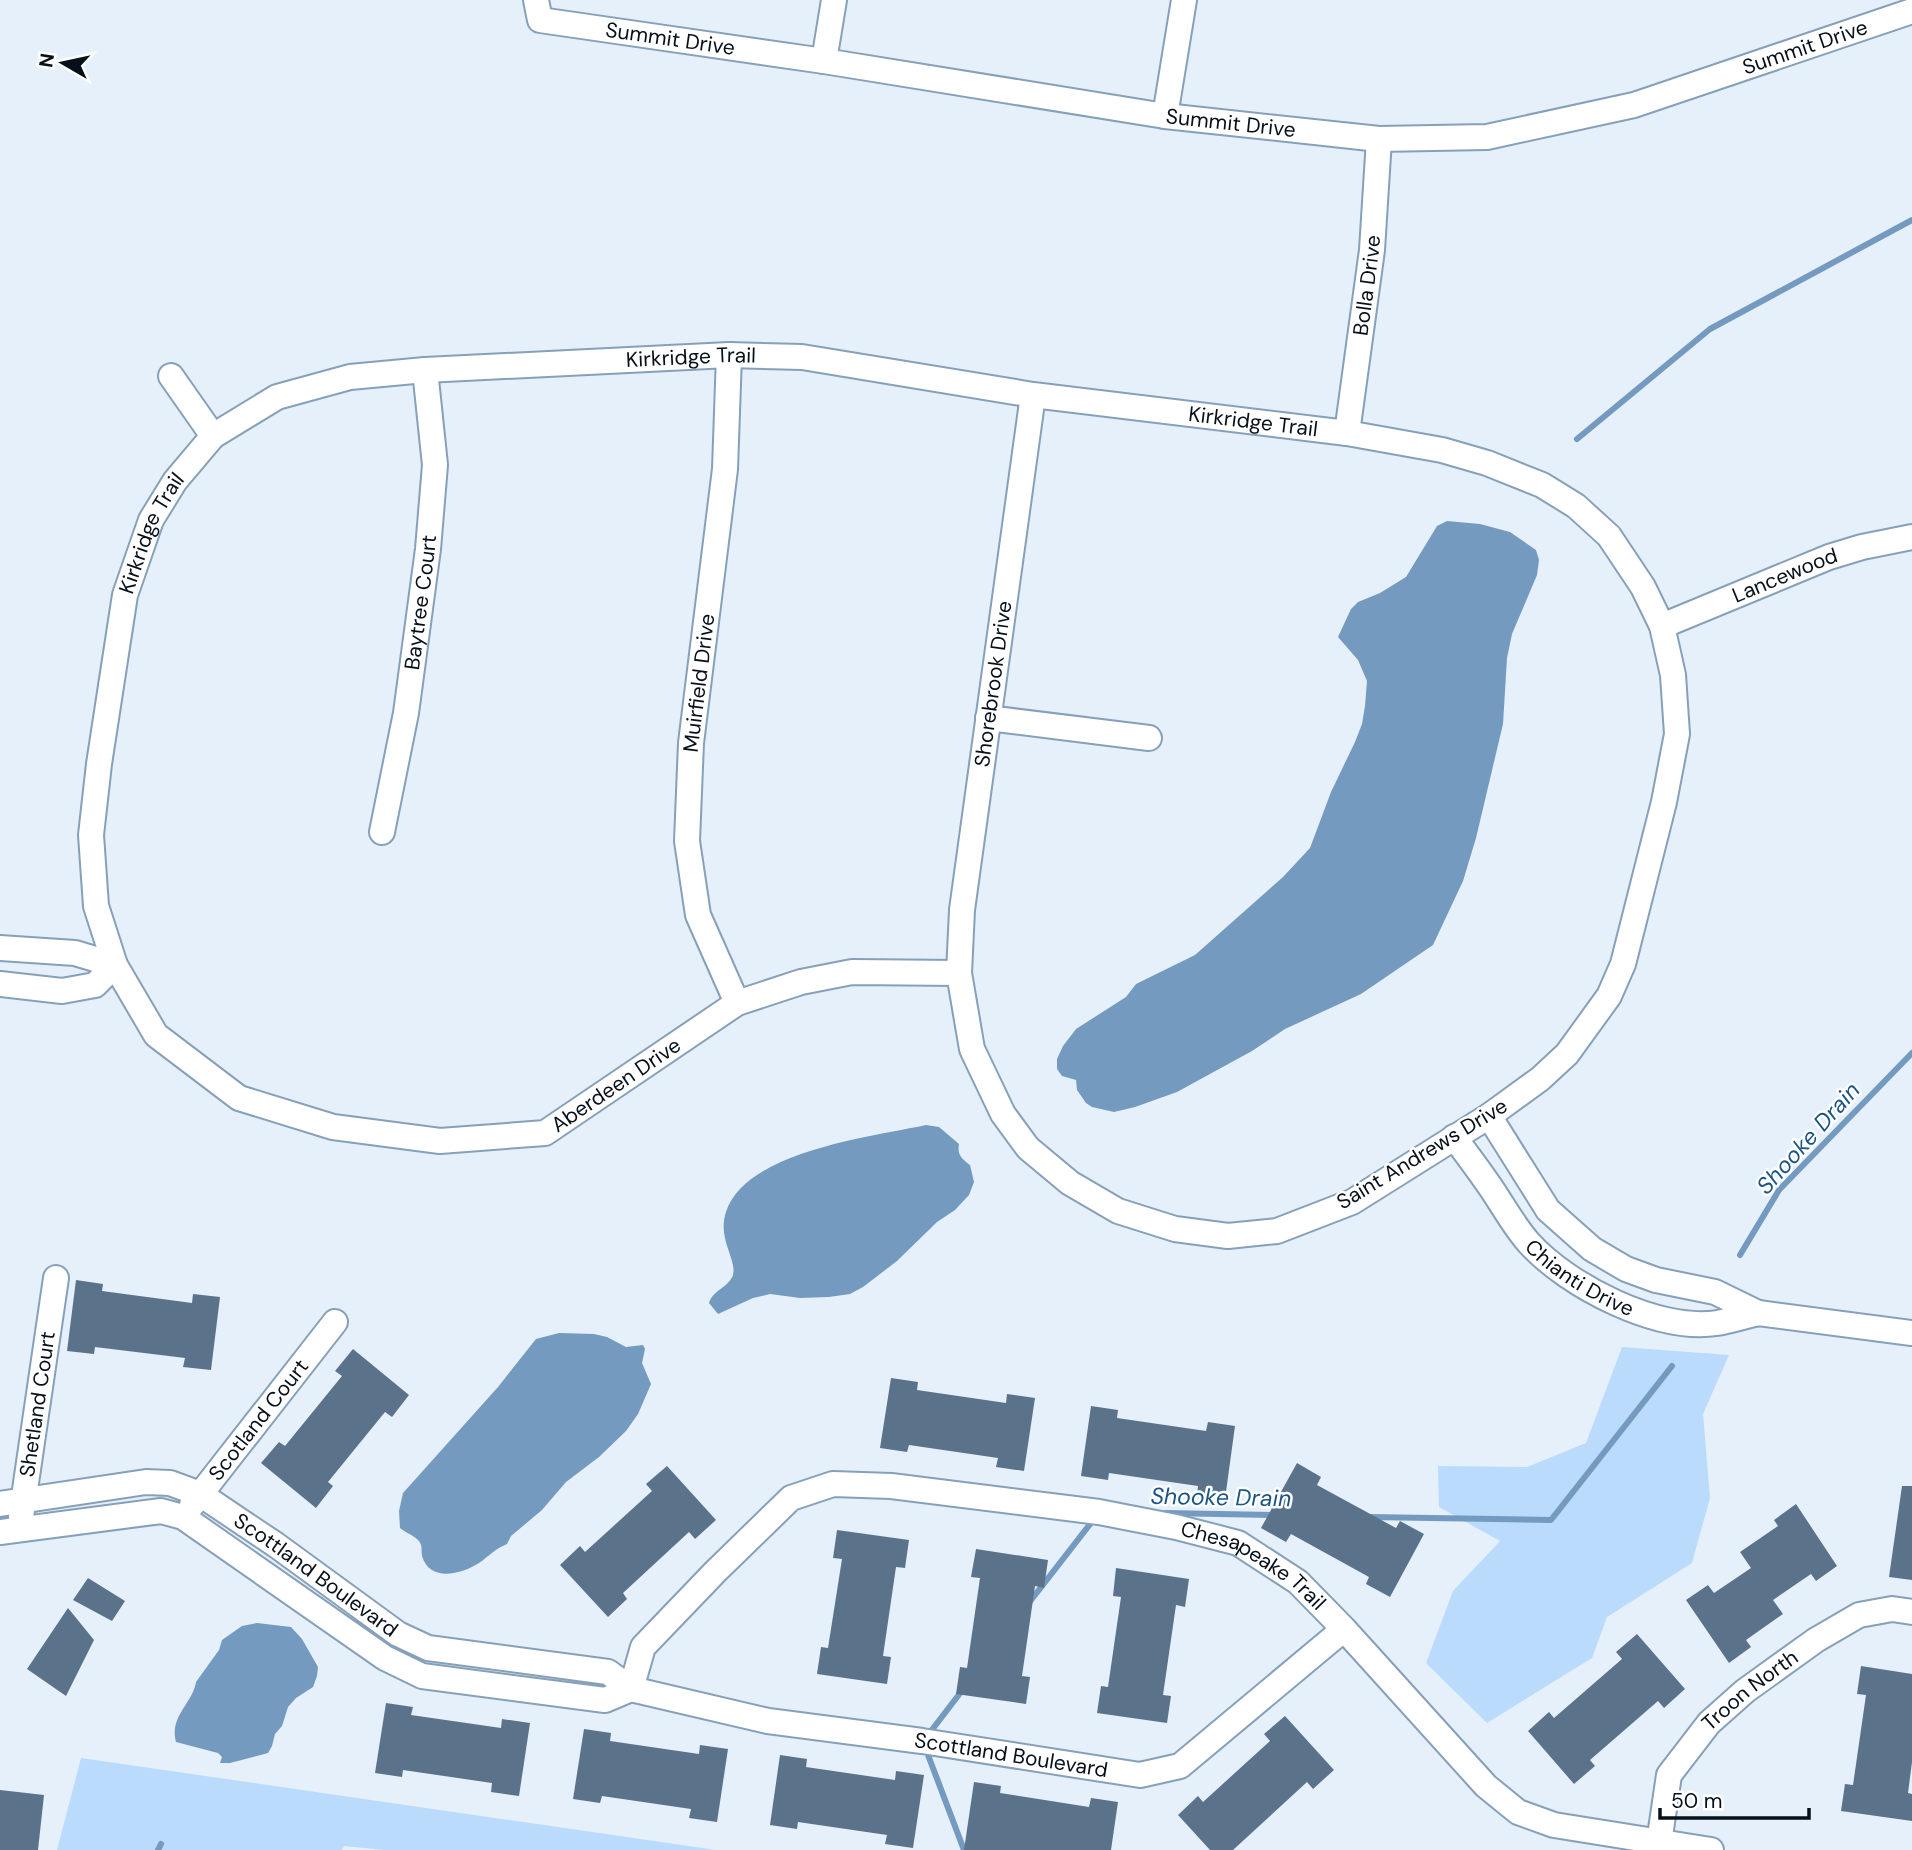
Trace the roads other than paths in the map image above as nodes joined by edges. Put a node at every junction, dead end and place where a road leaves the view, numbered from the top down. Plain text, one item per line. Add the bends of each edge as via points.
1 (834, 0) edge
2 (1184, 0) edge
3 (1899, 9) edge
4 (538, 10) edge
5 (824, 61) junction
6 (1165, 116) junction
7 (1379, 139) junction
8 (729, 355) junction
9 (425, 370) junction
10 (171, 376) dead end
11 (1033, 396) junction
12 (1347, 433) junction
13 (213, 436) junction
14 (1912, 537) edge
15 (1662, 626) junction
16 (988, 718) junction
17 (1149, 738) dead end
18 (382, 832) dead end
19 (1, 948) edge
20 (115, 965) junction
21 (959, 973) junction
22 (0, 984) edge
23 (737, 1003) junction
24 (1489, 1116) junction
25 (1454, 1138) junction
26 (1592, 1249) junction
27 (56, 1278) dead end
28 (1573, 1279) junction
29 (1758, 1313) junction
30 (335, 1322) dead end
31 (1912, 1334) edge
32 (200, 1494) junction
33 (12, 1503) edge
34 (183, 1517) junction
35 (9, 1532) edge
36 (1912, 1612) edge
37 (1344, 1629) junction
38 (398, 1634) junction
39 (385, 1658) junction
40 (556, 1665) junction
41 (631, 1689) junction
42 (554, 1694) junction
43 (1660, 1843) junction
44 (1711, 1850) edge

1 - 5 street
2 - 6 street
3 - 7 street, Summit Drive via 1634,105 1487,137
4 - 5 street, Summit Drive
5 - 6 street, Summit Drive
6 - 7 street, Summit Drive
7 - 12 street, Bolla Drive via 1372,250
8 - 9 street, Kirkridge Trail
8 - 11 street, Kirkridge Trail via 802,357
8 - 23 street, Muirfield Drive via 725,469 691,743 687,841 698,915
9 - 13 street, Kirkridge Trail via 350,377 277,397
9 - 18 street, Baytree Court via 435,465 428,550 406,713
10 - 13 street
11 - 12 street, Kirkridge Trail
11 - 16 street, Shorebrook Drive
12 - 15 street, Kirkridge Trail via 1442,450 1542,485 1576,506 1609,536
13 - 20 street, Kirkridge Trail via 175,481 151,520 125,595 91,835 96,906
14 - 15 street, Lancewood via 1829,557
15 - 24 street, Saint Andrews Drive via 1673,675 1676,734 1664,802 1623,964 1609,996 1567,1054
16 - 17 street
16 - 21 street, Shorebrook Drive via 962,910
19 - 20 street via 75,953
19 - 22 street
20 - 22 street via 95,985 62,991
20 - 23 street, Aberdeen Drive via 156,1035 239,1098 333,1127 440,1141 545,1133
21 - 23 street, Aberdeen Drive via 852,972 801,982
21 - 25 street, Saint Andrews Drive via 972,1049 1003,1114 1028,1148 1070,1184 1118,1211 1175,1229 1228,1236 1277,1230 1352,1202
24 - 25 street, Saint Andrews Drive
24 - 26 street, Chianti Drive via 1548,1210
25 - 28 street, Chianti Drive via 1531,1245
26 - 28 street
26 - 29 street, Chianti Drive via 1626,1269 1715,1292
27 - 33 street, Shetland Court
28 - 29 street, Chianti Drive via 1626,1307 1686,1323 1717,1323
29 - 31 street, Chianti Drive
30 - 32 street, Scotland Court
32 - 33 street, Scottland Boulevard via 170,1483 146,1482
32 - 34 street, Scotland Court
32 - 38 street, Scottland Boulevard
33 - 35 street, Shetland Court
34 - 35 street, Scottland Boulevard via 161,1511
34 - 39 street, Scottland Boulevard
36 - 43 street, Troon North via 1892,1609 1859,1615 1745,1691 1709,1723 1669,1775
37 - 41 street, Scottland Boulevard via 1180,1766 1140,1775 768,1721
37 - 41 street, Chesapeake Trail via 1298,1581 1238,1544 1099,1512 891,1486 833,1484 791,1499 715,1572 643,1647
37 - 43 street, Chesapeake Trail via 1478,1778 1518,1812 1554,1825
38 - 39 street
38 - 40 street, Scottland Boulevard via 428,1648
39 - 42 street, Scottland Boulevard via 422,1676
40 - 41 street, Scottland Boulevard via 608,1672
40 - 42 street
41 - 42 street, Scottland Boulevard via 605,1699
43 - 44 street, Chesapeake Trail

